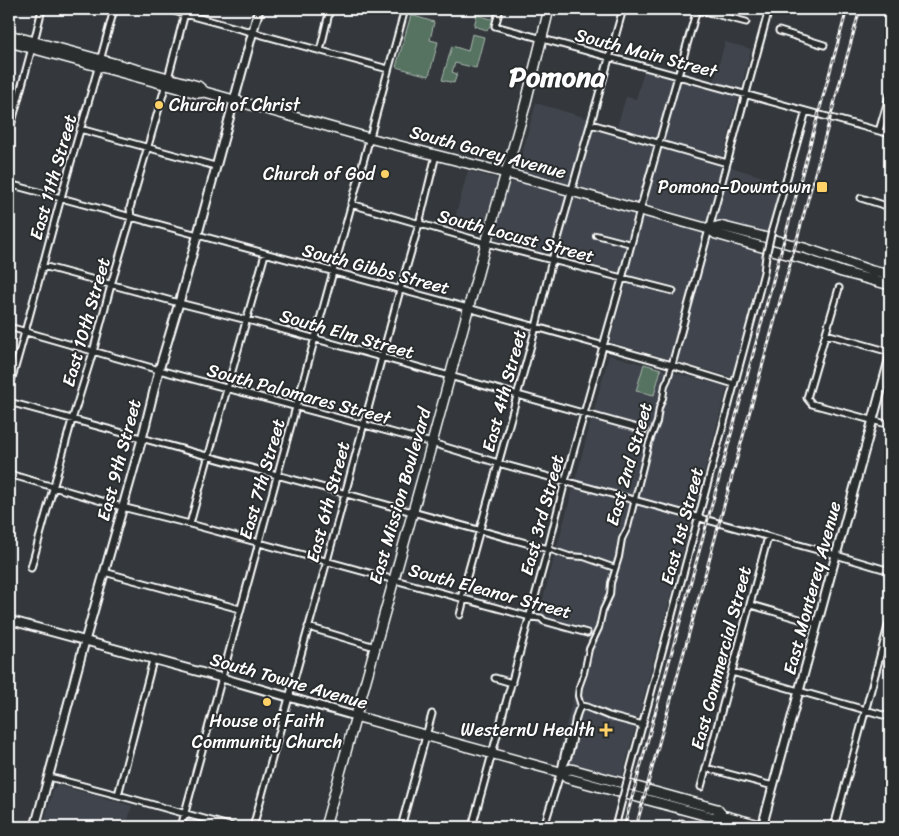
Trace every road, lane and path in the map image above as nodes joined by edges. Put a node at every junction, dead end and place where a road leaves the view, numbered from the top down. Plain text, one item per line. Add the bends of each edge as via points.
1 (42, 9) edge
2 (114, 9) edge
3 (166, 9) edge
4 (259, 9) edge
5 (330, 9) edge
6 (405, 9) edge
7 (500, 9) edge
8 (549, 9) edge
9 (622, 9) edge
10 (697, 9) edge
11 (769, 9) edge
12 (185, 11) edge
13 (746, 22) dead end
14 (779, 31) dead end
15 (252, 32) junction
16 (9, 34) edge
17 (541, 38) junction
18 (9, 42) edge
19 (33, 45) junction
20 (824, 45) dead end
21 (320, 51) junction
22 (609, 57) junction
23 (100, 63) junction
24 (388, 69) junction
25 (678, 76) junction
26 (167, 81) junction
27 (745, 94) junction
28 (890, 94) edge
29 (235, 100) junction
30 (806, 111) junction
31 (591, 124) junction
32 (80, 130) junction
33 (880, 131) junction
34 (9, 133) edge
35 (890, 134) edge
36 (369, 138) junction
37 (660, 143) junction
38 (148, 148) junction
39 (436, 155) junction
40 (727, 163) junction
41 (215, 166) junction
42 (506, 173) junction
43 (9, 184) edge
44 (572, 191) junction
45 (861, 198) dead end
46 (61, 199) junction
47 (352, 204) junction
48 (890, 206) edge
49 (640, 210) junction
50 (131, 218) junction
51 (419, 224) junction
52 (709, 229) junction
53 (197, 234) junction
54 (596, 235) dead end
55 (486, 243) junction
56 (631, 244) junction
57 (265, 254) junction
58 (552, 260) junction
59 (43, 266) junction
60 (333, 271) junction
61 (890, 275) edge
62 (622, 279) junction
63 (111, 284) junction
64 (890, 285) edge
65 (839, 288) dead end
66 (400, 290) junction
67 (673, 292) dead end
68 (179, 303) junction
69 (468, 308) junction
70 (247, 320) junction
71 (9, 327) edge
72 (536, 327) junction
73 (26, 332) junction
74 (826, 334) junction
75 (314, 339) junction
76 (603, 346) junction
77 (93, 352) junction
78 (890, 352) edge
79 (890, 357) edge
80 (381, 358) junction
81 (672, 365) junction
82 (159, 370) junction
83 (450, 376) junction
84 (734, 384) junction
85 (9, 388) edge
86 (227, 389) junction
87 (517, 395) junction
88 (9, 402) edge
89 (296, 407) junction
90 (584, 414) junction
91 (72, 420) junction
92 (873, 420) junction
93 (364, 425) junction
94 (890, 425) edge
95 (644, 430) dead end
96 (142, 438) junction
97 (432, 443) junction
98 (209, 456) junction
99 (498, 463) junction
100 (9, 474) edge
101 (277, 475) junction
102 (565, 481) junction
103 (54, 487) junction
104 (345, 494) junction
105 (634, 500) junction
106 (122, 506) junction
107 (412, 512) junction
108 (698, 518) junction
109 (190, 524) junction
110 (479, 530) junction
111 (768, 537) junction
112 (258, 543) junction
113 (548, 549) junction
114 (836, 555) junction
115 (327, 561) junction
116 (31, 568) dead end
117 (615, 568) junction
118 (890, 571) edge
119 (104, 572) junction
120 (394, 579) junction
121 (462, 599) junction
122 (751, 605) junction
123 (240, 609) junction
124 (460, 615) dead end
125 (530, 616) junction
126 (890, 619) edge
127 (9, 620) edge
128 (817, 624) junction
129 (308, 627) junction
130 (587, 633) dead end
131 (85, 641) junction
132 (375, 647) junction
133 (153, 660) junction
134 (732, 672) junction
135 (222, 678) junction
136 (495, 678) dead end
137 (512, 683) junction
138 (800, 691) junction
139 (289, 698) junction
140 (581, 706) junction
141 (866, 710) junction
142 (432, 714) dead end
143 (355, 716) junction
144 (890, 717) edge
145 (643, 725) junction
146 (427, 735) junction
147 (492, 753) junction
148 (706, 768) junction
149 (560, 772) junction
150 (49, 777) junction
151 (773, 786) junction
152 (701, 788) dead end
153 (118, 795) junction
154 (184, 814) junction
155 (722, 815) junction
156 (35, 827) edge
157 (181, 827) edge
158 (233, 827) edge
159 (253, 827) edge
160 (325, 827) edge
161 (401, 827) edge
162 (472, 827) edge
163 (544, 827) edge
164 (615, 827) edge
165 (764, 827) edge
166 (834, 827) edge

1 - 19 street
2 - 23 street, East 11th Street
3 - 12 street
4 - 15 street, East 9th Street
5 - 21 street
6 - 24 street, East 7th Street
7 - 17 street, South Main Street via 496,26
8 - 17 main road, East Mission Boulevard
9 - 22 street, East 4th Street
10 - 13 street
10 - 25 street, East 3rd Street
11 - 27 street, East 2nd Street
12 - 15 street
12 - 26 street, East 10th Street
14 - 20 street
15 - 21 street
15 - 29 street, East 9th Street
16 - 19 main road, South Garey Avenue
17 - 22 street, South Main Street
17 - 42 main road, East Mission Boulevard
18 - 19 main road, South Garey Avenue
19 - 23 main road, South Garey Avenue
19 - 34 street
21 - 24 street
22 - 25 street, South Main Street
22 - 31 street, East 4th Street
23 - 26 main road, South Garey Avenue
23 - 32 street, East 11th Street
24 - 36 street, East 7th Street
25 - 27 street, South Main Street
25 - 37 street, East 3rd Street
26 - 29 main road, South Garey Avenue via 197,93
26 - 38 street, East 10th Street
27 - 30 street, South Main Street
27 - 40 street, East 2nd Street
28 - 33 street
29 - 36 main road, South Garey Avenue
29 - 41 street, East 9th Street
30 - 33 street, South Main Street
30 - 84 street, East 1st Street, bridge via 772,230
31 - 37 street
31 - 44 street, East 4th Street
32 - 38 street
32 - 46 street, East 11th Street
33 - 35 street, South Main Street
36 - 39 main road, South Garey Avenue
36 - 47 street, East 7th Street
37 - 40 street
37 - 49 street, East 3rd Street
38 - 41 street
38 - 50 street, East 10th Street via 130,208
39 - 42 main road, South Garey Avenue
39 - 51 street, East 6th Street
40 - 52 street, East 2nd Street
41 - 53 street, East 9th Street
42 - 44 main road, South Garey Avenue
42 - 55 main road, East Mission Boulevard
43 - 46 street, South Gibbs Street
44 - 49 main road, South Garey Avenue
44 - 58 street, East 4th Street
45 - 48 street
46 - 50 street, South Gibbs Street
46 - 59 street, East 11th Street
47 - 51 street, South Locust Street
47 - 60 street, East 7th Street
49 - 52 main road, South Garey Avenue
49 - 56 street, East 3rd Street
50 - 53 street, South Gibbs Street
50 - 63 street, East 10th Street
51 - 55 street, South Locust Street
51 - 66 street, East 6th Street
52 - 61 main road, South Garey Avenue via 720,226
52 - 64 main road via 716,234
52 - 81 street, East 2nd Street
53 - 57 street, South Gibbs Street
53 - 68 street, East 9th Street
54 - 56 street
55 - 58 street, South Locust Street
55 - 69 main road, East Mission Boulevard
56 - 62 street, East 3rd Street
57 - 60 street, South Gibbs Street
57 - 70 street
58 - 62 street, South Locust Street
58 - 72 street, East 4th Street
59 - 63 street, South Elm Street
59 - 73 street, East 11th Street
60 - 66 street, South Gibbs Street
60 - 75 street, East 7th Street
62 - 67 street, South Locust Street
62 - 76 street, East 3rd Street
63 - 68 street, South Elm Street
63 - 77 street, East 10th Street
65 - 74 street
66 - 69 street, South Gibbs Street
66 - 80 street, East 6th Street
68 - 70 street, South Elm Street
68 - 82 street, East 9th Street
69 - 72 street, South Gibbs Street
69 - 83 main road, East Mission Boulevard
70 - 75 street, South Elm Street
70 - 86 street
71 - 73 street, South Palomares Street
72 - 76 street, South Gibbs Street
72 - 87 street, East 4th Street
73 - 77 street, South Palomares Street
73 - 85 street, East 11th Street
74 - 78 street
74 - 92 street via 807,398 812,404
75 - 80 street, South Elm Street
75 - 89 street, East 7th Street
76 - 81 street, South Gibbs Street
76 - 90 street, East 3rd Street
77 - 82 street, South Palomares Street
77 - 91 street, East 10th Street
79 - 92 street, East Monterey Avenue
80 - 83 street, South Elm Street
80 - 93 street, East 6th Street
81 - 84 street, South Gibbs Street
81 - 105 street, East 2nd Street
82 - 86 street, South Palomares Street
82 - 96 street, East 9th Street
83 - 87 street, South Elm Street
83 - 97 main road, East Mission Boulevard
84 - 108 street, East 1st Street
86 - 89 street, South Palomares Street
86 - 98 street
87 - 90 street, South Elm Street
87 - 99 street, East 4th Street
88 - 91 street
89 - 93 street, South Palomares Street
89 - 101 street, East 7th Street
90 - 95 street, South Elm Street
90 - 102 street, East 3rd Street
91 - 96 street
91 - 103 street, East 10th Street
92 - 94 street
92 - 114 street, East Monterey Avenue
93 - 97 street, South Palomares Street
93 - 104 street, East 6th Street
96 - 98 street
96 - 106 street, East 9th Street
97 - 99 street, South Palomares Street
97 - 107 main road, East Mission Boulevard
98 - 101 street
98 - 109 street
99 - 102 street, South Palomares Street
99 - 110 street, East 4th Street
100 - 103 street, South Eleanor Street
101 - 104 street
101 - 112 street, East 7th Street
102 - 105 street, South Palomares Street
102 - 113 street, East 3rd Street
103 - 106 street, South Eleanor Street
103 - 116 street, East 10th Street
104 - 107 street
104 - 115 street, East 6th Street
105 - 108 street, South Palomares Street
105 - 117 street, East 2nd Street
106 - 109 street, South Eleanor Street
106 - 119 street, East 9th Street
107 - 110 street
107 - 120 main road, East Mission Boulevard
108 - 111 street, South Palomares Street
108 - 145 street, East 1st Street
109 - 112 street, South Eleanor Street
110 - 113 street
110 - 121 street, East 4th Street
111 - 114 street, South Palomares Street
111 - 122 street, East Commercial Street
112 - 115 street, South Eleanor Street
112 - 123 street, East 7th Street
113 - 117 street
113 - 125 street, East 3rd Street
114 - 118 street, South Palomares Street
114 - 128 street, East Monterey Avenue
115 - 120 street, South Eleanor Street
115 - 129 street, East 6th Street
117 - 140 street, East 2nd Street via 610,595 589,649 579,687
119 - 123 street
119 - 131 street, East 9th Street
120 - 121 street, South Eleanor Street
120 - 132 main road, East Mission Boulevard
121 - 124 street, East 4th Street
121 - 125 street, South Eleanor Street
122 - 128 street
122 - 134 street, East Commercial Street
123 - 135 street, East 7th Street
125 - 130 street, South Eleanor Street via 540,622
125 - 137 street, East 3rd Street
126 - 141 street
127 - 131 street, South Towne Avenue
128 - 138 street, East Monterey Avenue
129 - 132 street
129 - 139 street, East 6th Street
131 - 133 street, South Towne Avenue
131 - 150 street, East 9th Street
132 - 143 main road, East Mission Boulevard
133 - 135 street, South Towne Avenue
133 - 153 street
134 - 138 street
134 - 148 street, East Commercial Street
135 - 139 street, South Towne Avenue
135 - 154 street, East 7th Street
136 - 137 street
137 - 147 street, East 3rd Street
138 - 141 street
138 - 151 street, East Monterey Avenue
139 - 143 street, South Towne Avenue
139 - 159 street, East 6th Street
140 - 145 street
140 - 149 street via 569,735
141 - 144 street
141 - 166 street
142 - 146 street
143 - 146 main road, South Towne Avenue
143 - 160 main road, East Mission Boulevard
145 - 164 street, East 1st Street, bridge
146 - 147 main road, South Towne Avenue
146 - 161 street
147 - 149 main road, South Towne Avenue
147 - 162 street, East 3rd Street
148 - 151 street
148 - 152 street, East Commercial Street
149 - 155 main road via 567,778 679,809 715,818
149 - 155 main road via 570,769 717,809
149 - 163 street
150 - 153 street
150 - 156 street, East 9th Street
151 - 165 street, East Monterey Avenue
153 - 154 street
154 - 157 street, East 7th Street
154 - 158 street
155 - 165 main road

